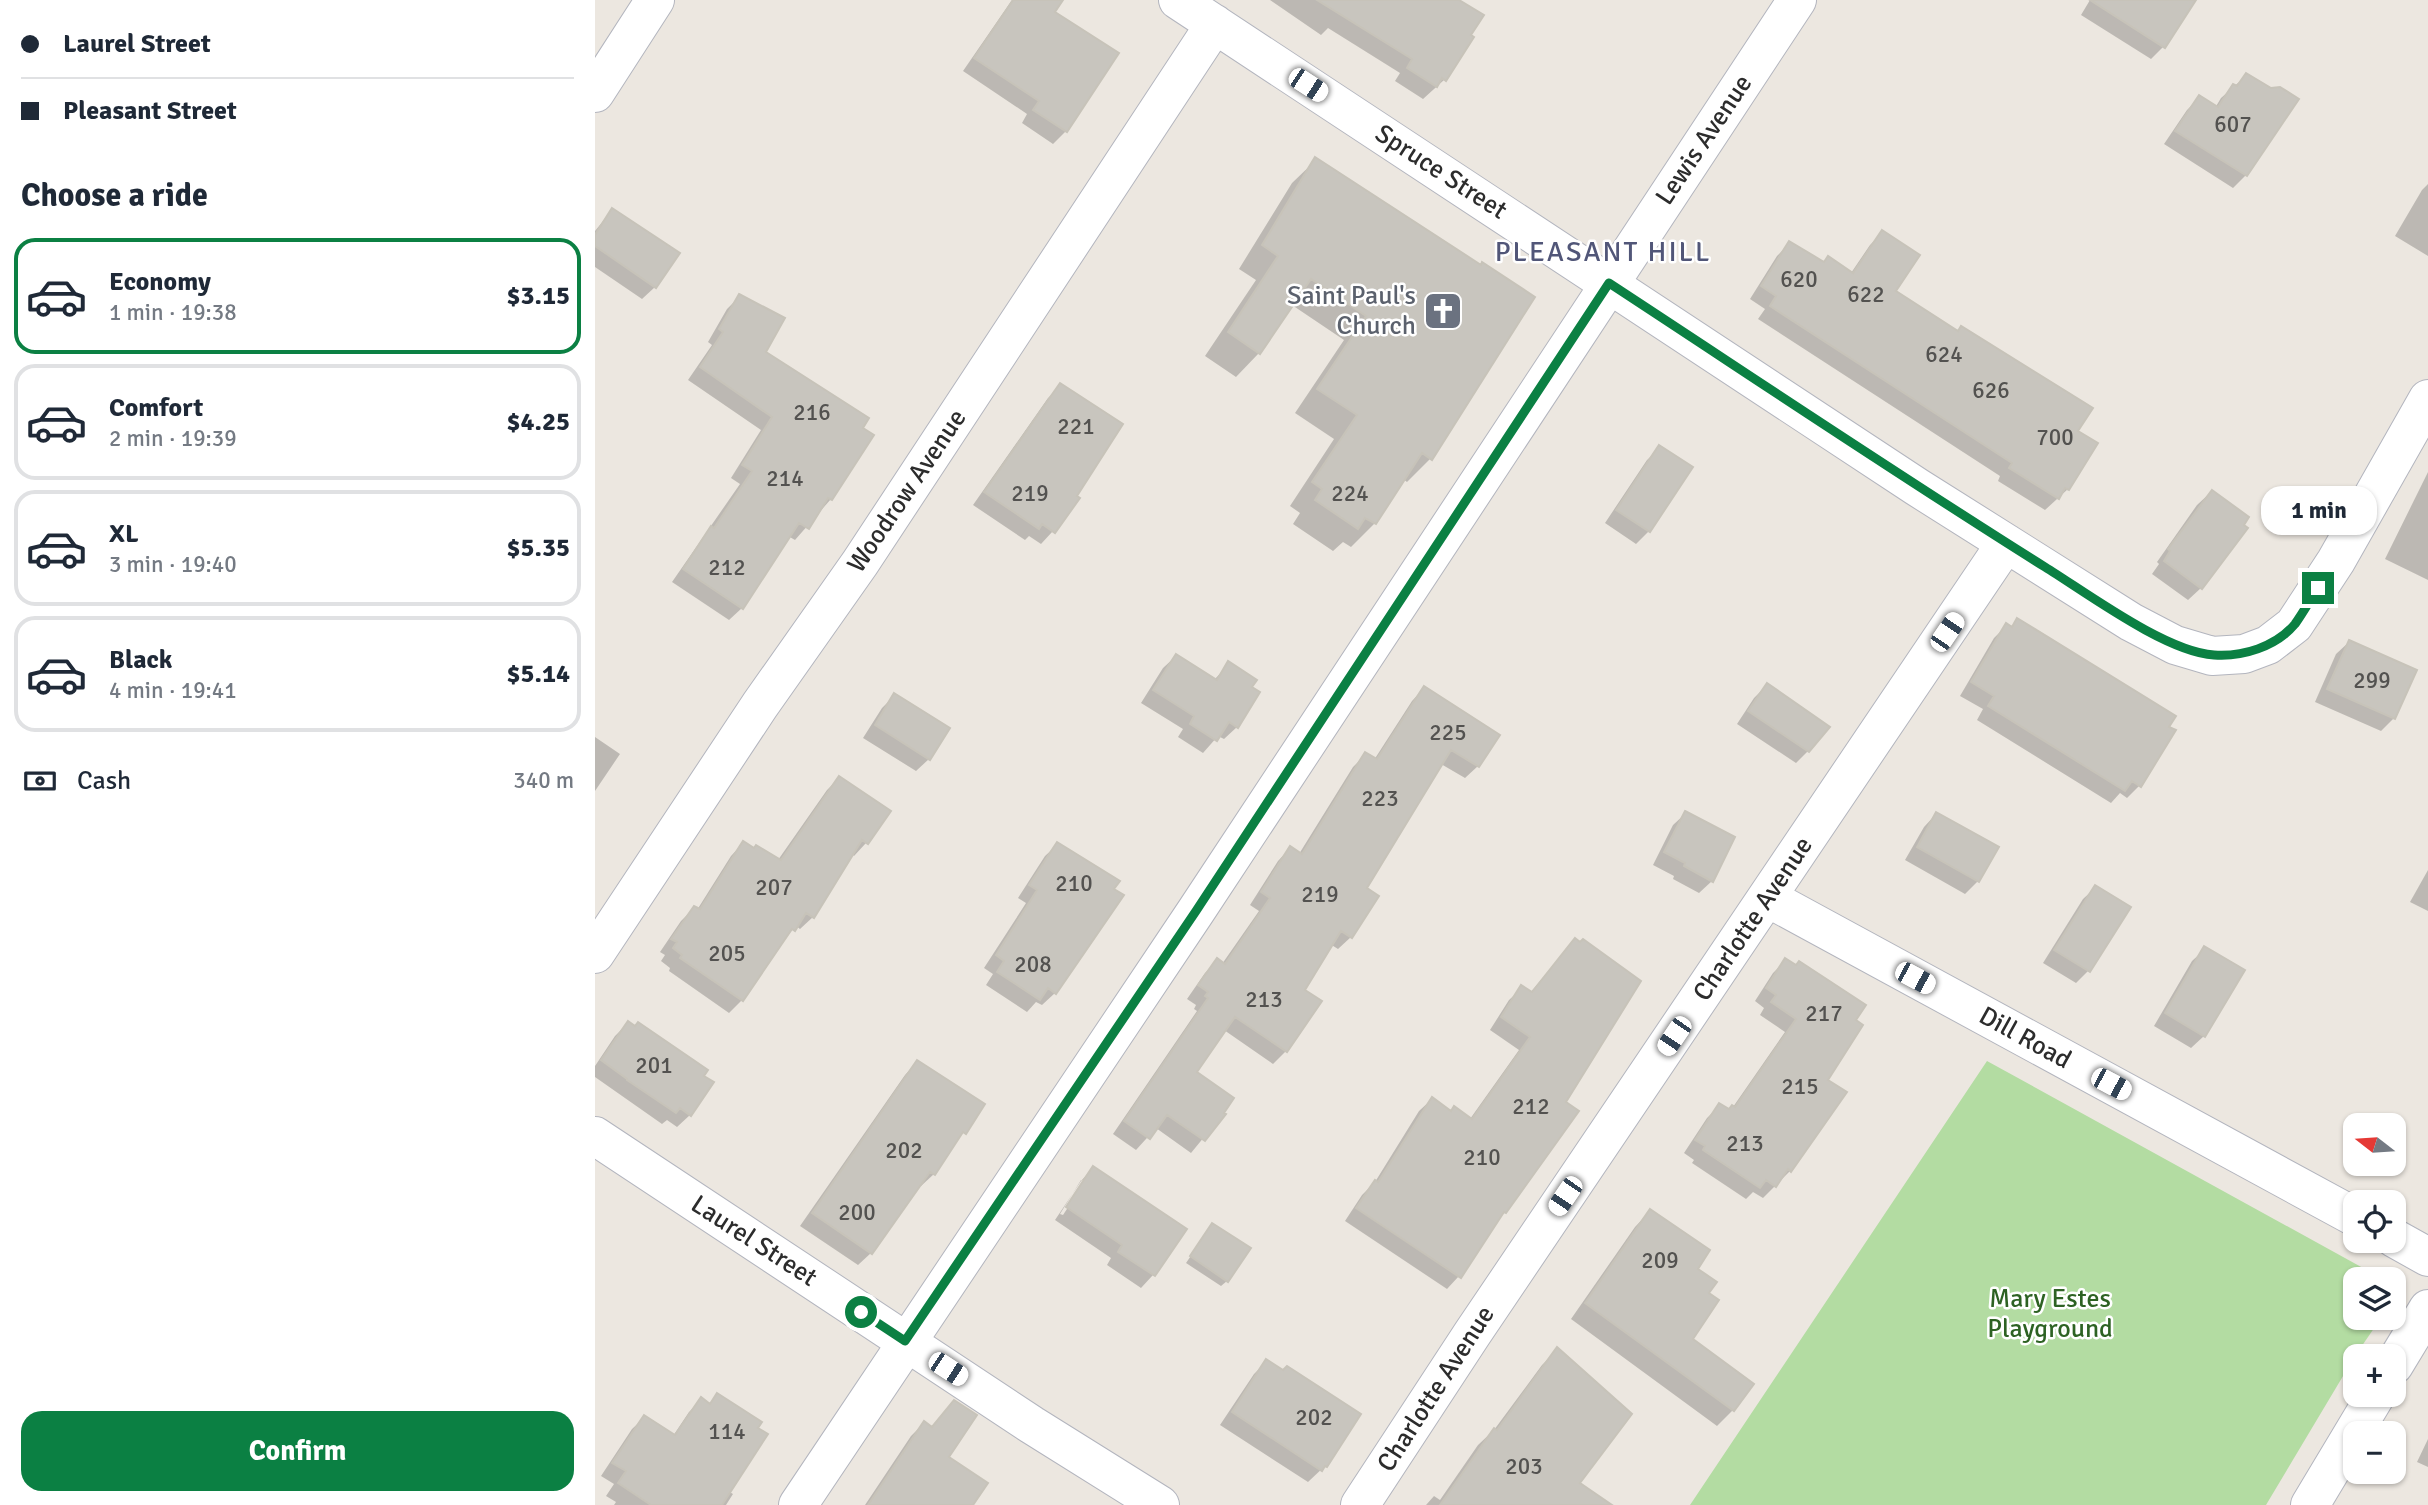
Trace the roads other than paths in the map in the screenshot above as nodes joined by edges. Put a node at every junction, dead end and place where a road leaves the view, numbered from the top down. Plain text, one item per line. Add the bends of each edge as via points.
1 (655, 0) edge
2 (1178, 0) edge
3 (1797, 0) edge
4 (1215, 24) junction
5 (595, 93) edge
6 (1609, 283) junction
7 (2428, 399) edge
8 (2006, 543) junction
9 (1768, 898) junction
10 (595, 954) edge
11 (595, 1136) edge
12 (2343, 1210) edge
13 (2406, 1245) edge
14 (2428, 1257) edge
15 (2428, 1309) edge
16 (905, 1341) junction
17 (2406, 1346) edge
18 (2369, 1407) edge
19 (797, 1505) edge
20 (1160, 1505) edge
21 (1360, 1505) edge
22 (2310, 1505) edge

1 - 5 street
2 - 4 street, Spruce Street
3 - 6 street, Lewis Avenue
4 - 6 street, Spruce Street
4 - 10 street, Woodrow Avenue via 860,563
6 - 8 street, Spruce Street
6 - 16 street, Lewis Avenue via 1196,911
7 - 8 street, Spruce Street via 2294,625 2268,645 2244,654 2212,656 2175,645
8 - 9 street, Charlotte Avenue
9 - 12 street, Dill Road
9 - 21 street, Charlotte Avenue
11 - 16 street, Laurel Street
13 - 14 street
15 - 17 street
16 - 19 street, Lewis Avenue
16 - 20 street, Laurel Street
18 - 22 street

